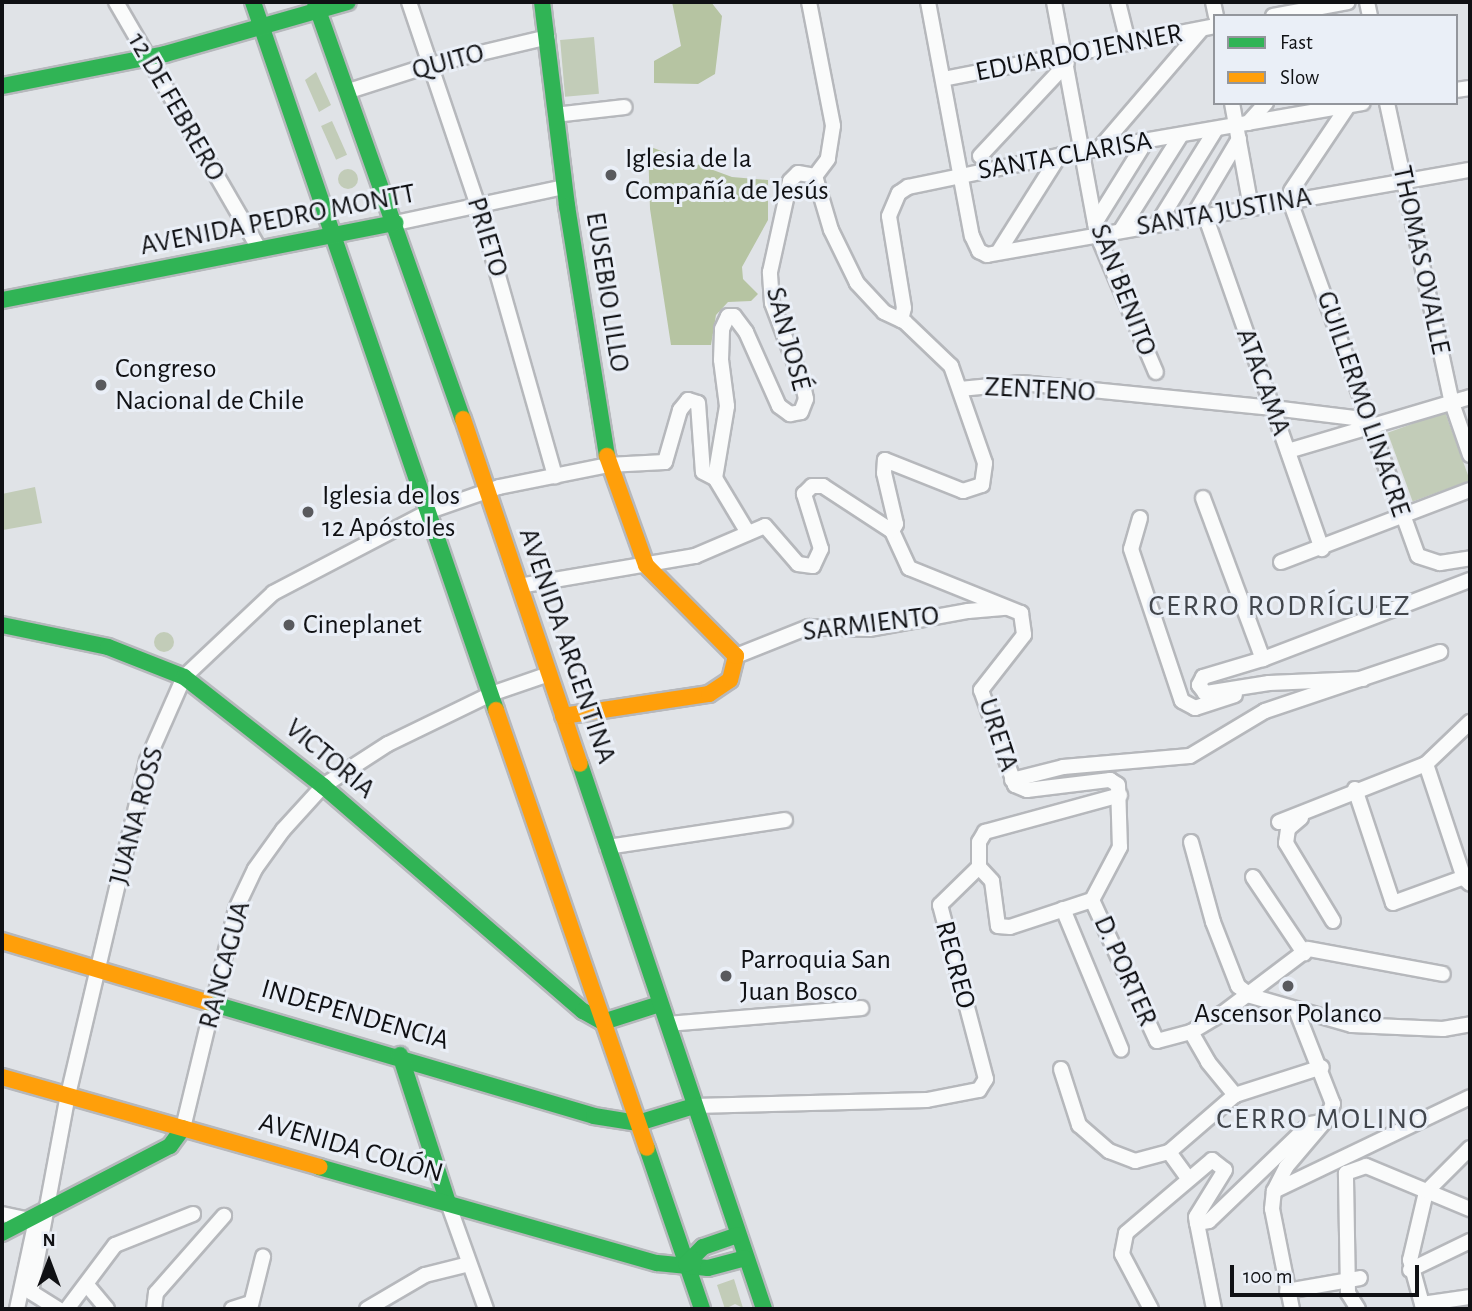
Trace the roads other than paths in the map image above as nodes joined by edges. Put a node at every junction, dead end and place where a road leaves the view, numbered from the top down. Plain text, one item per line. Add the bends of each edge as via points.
1 (116, 2) edge
2 (253, 2) edge
3 (348, 2) edge
4 (409, 2) edge
5 (542, 2) edge
6 (809, 2) edge
7 (928, 2) edge
8 (1054, 2) edge
9 (1118, 2) edge
10 (1348, 2) edge
11 (317, 6) edge
12 (1284, 14) edge
13 (1208, 27) edge
14 (262, 28) junction
15 (548, 37) junction
16 (1128, 42) junction
17 (146, 58) junction
18 (1066, 60) junction
19 (430, 65) junction
20 (943, 79) junction
21 (2, 86) edge
22 (349, 91) junction
23 (1233, 105) edge
24 (1264, 105) edge
25 (1353, 105) edge
26 (1387, 105) edge
27 (1348, 106) junction
28 (625, 107) dead end
29 (555, 115) junction
30 (1216, 128) junction
31 (1241, 129) junction
32 (1181, 135) junction
33 (1146, 141) junction
34 (1099, 149) junction
35 (1080, 152) junction
36 (980, 156) dead end
37 (1059, 156) junction
38 (1470, 170) edge
39 (816, 176) junction
40 (959, 176) junction
41 (1403, 183) junction
42 (564, 187) junction
43 (1291, 196) junction
44 (1251, 208) junction
45 (479, 209) junction
46 (1198, 217) junction
47 (396, 223) junction
48 (1158, 223) junction
49 (1096, 228) junction
50 (1122, 230) junction
51 (336, 234) junction
52 (259, 249) junction
53 (999, 251) junction
54 (2, 300) edge
55 (901, 320) junction
56 (1156, 372) dead end
57 (960, 389) junction
58 (1470, 397) edge
59 (1452, 403) junction
60 (1273, 408) junction
61 (1372, 425) junction
62 (1288, 451) junction
63 (1470, 455) edge
64 (608, 465) junction
65 (555, 476) junction
66 (715, 478) junction
67 (487, 491) junction
68 (1470, 491) edge
69 (1203, 498) dead end
70 (430, 511) junction
71 (1401, 517) junction
72 (1140, 518) dead end
73 (892, 531) junction
74 (748, 533) junction
75 (1322, 548) junction
76 (1470, 558) edge
77 (1281, 562) dead end
78 (646, 565) junction
79 (1470, 580) edge
80 (519, 586) junction
81 (1011, 608) junction
82 (2, 625) edge
83 (1440, 652) dead end
84 (736, 656) junction
85 (1263, 659) junction
86 (549, 674) junction
87 (184, 677) junction
88 (1363, 679) junction
89 (1269, 683) junction
90 (491, 694) junction
91 (564, 716) junction
92 (1470, 722) edge
93 (1108, 762) junction
94 (1426, 764) junction
95 (1037, 765) dead end
96 (1012, 780) junction
97 (323, 786) junction
98 (1355, 789) junction
99 (1120, 795) junction
100 (1322, 802) junction
101 (785, 820) dead end
102 (1279, 822) dead end
103 (1191, 842) dead end
104 (607, 847) junction
105 (979, 867) junction
106 (1115, 871) dead end
107 (1253, 877) dead end
108 (1468, 879) edge
109 (1102, 880) junction
110 (1092, 900) junction
111 (1063, 909) junction
112 (1333, 921) dead end
113 (2, 941) edge
114 (1306, 951) junction
115 (100, 970) junction
116 (1443, 974) dead end
117 (1251, 996) junction
118 (659, 998) junction
119 (215, 1002) junction
120 (861, 1008) dead end
121 (1297, 1012) junction
122 (595, 1015) junction
123 (668, 1024) junction
124 (1470, 1024) edge
125 (1191, 1032) junction
126 (1121, 1049) dead end
127 (400, 1055) junction
128 (1322, 1067) junction
129 (1061, 1069) dead end
130 (2, 1077) edge
131 (68, 1095) junction
132 (1235, 1095) junction
133 (1470, 1097) edge
134 (694, 1106) junction
135 (1325, 1121) junction
136 (638, 1123) junction
137 (183, 1128) junction
138 (1366, 1147) junction
139 (1470, 1148) edge
140 (1169, 1152) junction
141 (1357, 1166) junction
142 (1187, 1177) junction
143 (1274, 1191) junction
144 (1426, 1192) junction
145 (448, 1203) junction
146 (1466, 1203) edge
147 (49, 1210) junction
148 (2, 1214) edge
149 (193, 1214) dead end
150 (224, 1216) dead end
151 (32, 1220) junction
152 (1197, 1223) junction
153 (2, 1233) edge
154 (737, 1235) junction
155 (1470, 1241) edge
156 (263, 1257) dead end
157 (745, 1258) junction
158 (469, 1264) junction
159 (687, 1264) junction
160 (1410, 1270) junction
161 (1353, 1279) junction
162 (87, 1285) junction
163 (1287, 1291) junction
164 (1470, 1297) edge
165 (762, 1305) edge
166 (250, 1306) edge
167 (17, 1309) edge
168 (58, 1309) edge
169 (67, 1309) edge
170 (107, 1309) edge
171 (153, 1309) edge
172 (232, 1309) edge
173 (367, 1309) edge
174 (486, 1309) edge
175 (702, 1309) edge
176 (1151, 1309) edge
177 (1214, 1309) edge
178 (1293, 1309) edge
179 (1358, 1309) edge

1 - 17 street, 12 DE FEBRERO
2 - 14 main road
3 - 11 main road
4 - 19 street, PRIETO
5 - 15 main road, EUSEBIO LILLO
6 - 39 street via 833,126 828,159
7 - 20 street
8 - 18 street, SAN BENITO
9 - 16 street
10 - 12 street
11 - 14 main road
11 - 22 main road, AVENIDA ARGENTINA
13 - 16 street, EDUARDO JENNER
13 - 34 street
14 - 17 main road
14 - 51 main road
15 - 19 street, QUITO
15 - 29 main road, EUSEBIO LILLO
16 - 18 street, EDUARDO JENNER
17 - 21 main road
17 - 52 street, 12 DE FEBRERO
18 - 20 street, EDUARDO JENNER
18 - 35 street, SAN BENITO
18 - 36 street
19 - 22 street, QUITO
19 - 45 street, PRIETO
20 - 40 street
22 - 47 main road, AVENIDA ARGENTINA
23 - 31 street
24 - 31 street
25 - 27 street, SANTA CLARISA
26 - 41 street, THOMAS OVALLE
27 - 31 street, SANTA CLARISA
27 - 43 street
28 - 29 street
29 - 42 main road, EUSEBIO LILLO
30 - 31 street, SANTA CLARISA
30 - 32 street, SANTA CLARISA
30 - 48 street
31 - 44 street
31 - 46 street
32 - 33 street, SANTA CLARISA
32 - 50 street
33 - 34 street, SANTA CLARISA
33 - 49 street
34 - 35 street, SANTA CLARISA
35 - 37 street, SANTA CLARISA
35 - 49 street, SAN BENITO
37 - 40 street, SANTA CLARISA
37 - 53 street
38 - 41 street, SANTA JUSTINA
39 - 55 street via 844,260 872,301
39 - 66 street, SAN JOSÉ via 798,173 790,181 770,272 772,303 803,385 805,406 796,414 779,406 746,332 734,316 728,316 722,329 721,360 727,406
40 - 53 street, SANTA JUSTINA via 979,251 987,255
40 - 55 street, SANTA CLARISA via 908,187 892,203 890,230 904,308
41 - 43 street, SANTA JUSTINA
41 - 59 street, THOMAS OVALLE
42 - 45 street, AVENIDA PEDRO MONTT
42 - 64 main road, EUSEBIO LILLO
43 - 44 street, SANTA JUSTINA
43 - 61 street, GUILLERMO LINACRE
44 - 46 street, SANTA JUSTINA
45 - 47 street, AVENIDA PEDRO MONTT
45 - 65 street, PRIETO
46 - 48 street, SANTA JUSTINA
46 - 60 street, ATACAMA
47 - 51 main road, AVENIDA PEDRO MONTT
47 - 67 main road, AVENIDA ARGENTINA
48 - 50 street, SANTA JUSTINA
49 - 50 street, SANTA JUSTINA
49 - 53 street, SANTA JUSTINA
49 - 56 street, SAN BENITO
51 - 52 main road, AVENIDA PEDRO MONTT
51 - 70 main road
52 - 54 main road, AVENIDA PEDRO MONTT
55 - 57 street via 951,366
57 - 60 street, ZENTENO via 1022,383
57 - 73 street, ZENTENO via 985,463 982,485 963,491 885,460 896,524
58 - 59 street
59 - 61 street
59 - 63 street, THOMAS OVALLE
60 - 61 street, ZENTENO via 1354,418
60 - 62 street, ATACAMA
61 - 62 street
61 - 71 street, GUILLERMO LINACRE
62 - 75 street, ATACAMA
64 - 65 street
64 - 66 street via 666,462 682,405 693,400 700,418 703,472
64 - 78 main road, EUSEBIO LILLO
65 - 67 street
66 - 74 street
67 - 70 street
67 - 80 main road, AVENIDA ARGENTINA
68 - 71 street
69 - 85 street
70 - 87 street, JUANA ROSS via 273,593
70 - 90 main road
71 - 75 street
71 - 76 street, GUILLERMO LINACRE via 1418,556 1426,562
72 - 89 street via 1131,549 1186,706 1195,708
73 - 74 street via 823,486 812,486 803,498 821,549 818,563 798,564 768,527
73 - 81 street via 909,568
74 - 78 street via 695,556
75 - 77 street
78 - 80 street
78 - 84 main road
79 - 85 street
80 - 86 main road, AVENIDA ARGENTINA
81 - 84 street, SARMIENTO via 869,629 809,627
81 - 96 street, URETA via 1021,613 1024,635 981,690
82 - 87 main road, VICTORIA via 95,643
83 - 88 street
84 - 91 main road via 730,680 721,688
85 - 89 street via 1203,677 1199,685 1205,693
86 - 90 street, RANCAGUA
86 - 91 main road, AVENIDA ARGENTINA
87 - 97 main road, VICTORIA
87 - 115 street, JUANA ROSS via 147,761
88 - 89 street
88 - 93 street via 1265,711 1190,756 1170,761
90 - 97 street, RANCAGUA via 428,722
90 - 122 main road
91 - 104 main road, AVENIDA ARGENTINA
92 - 94 street
93 - 95 street
93 - 96 street
94 - 98 street
94 - 108 street
96 - 99 street, URETA via 1027,790 1110,780 1118,785
97 - 119 street, RANCAGUA via 255,869 236,909
97 - 122 main road, VICTORIA
98 - 100 street
98 - 108 street via 1393,903
99 - 105 street via 985,832 979,842
99 - 109 street via 1120,847
100 - 102 street
100 - 112 street via 1288,829 1285,837
101 - 104 street
103 - 117 street via 1238,986
104 - 118 main road, AVENIDA ARGENTINA
105 - 111 street via 992,881 998,926 1010,927
105 - 134 street, RECREO via 939,911 984,1086 927,1100
106 - 109 street
107 - 114 street
109 - 110 street
110 - 111 street
110 - 125 street, D. PORTER via 1157,1041
111 - 126 street
113 - 115 main road, INDEPENDENCIA
114 - 116 street
114 - 117 street
115 - 119 main road, INDEPENDENCIA
115 - 131 street, JUANA ROSS
117 - 121 street
117 - 125 street
118 - 122 main road
118 - 123 main road, AVENIDA ARGENTINA
119 - 127 main road, INDEPENDENCIA
119 - 137 street, RANCAGUA
120 - 123 street
121 - 124 street via 1375,1027 1443,1029
121 - 128 street
122 - 136 main road
123 - 134 main road, AVENIDA ARGENTINA
125 - 132 street
127 - 136 main road, INDEPENDENCIA via 594,1116
127 - 145 main road
128 - 132 street
128 - 135 street via 1333,1104
129 - 140 street via 1079,1125 1109,1151 1135,1161
130 - 131 main road, AVENIDA COLÓN
131 - 137 main road, AVENIDA COLÓN
131 - 147 street, JUANA ROSS
132 - 140 street
133 - 138 street
134 - 136 main road, INDEPENDENCIA
134 - 154 main road, AVENIDA ARGENTINA
135 - 143 street via 1286,1167
135 - 152 street via 1310,1124 1209,1222
136 - 159 main road
137 - 145 main road, AVENIDA COLÓN
137 - 147 main road via 170,1146
138 - 141 street
138 - 143 street
139 - 144 street
140 - 142 street
141 - 144 street
141 - 161 street via 1346,1173 1344,1181
142 - 152 street via 1212,1160 1224,1170 1198,1210
142 - 176 street via 1121,1243 1122,1254
143 - 163 street via 1272,1209
144 - 146 street
144 - 160 street
145 - 158 street
145 - 159 main road, AVENIDA COLÓN via 657,1263
147 - 151 main road
147 - 168 street, JUANA ROSS via 31,1292
148 - 151 street
149 - 162 street via 115,1245
150 - 171 street via 156,1293
151 - 153 main road
151 - 167 street via 34,1231
152 - 177 street
154 - 157 main road, AVENIDA ARGENTINA
154 - 159 main road via 698,1250
155 - 160 street
156 - 166 street
157 - 159 main road, AVENIDA COLÓN via 708,1268
157 - 165 main road, AVENIDA ARGENTINA
158 - 173 street via 425,1275
158 - 174 street
159 - 175 main road
160 - 164 street via 1422,1304
161 - 163 street
161 - 179 street via 1349,1298
162 - 169 street
162 - 170 street
163 - 178 street
166 - 172 street

